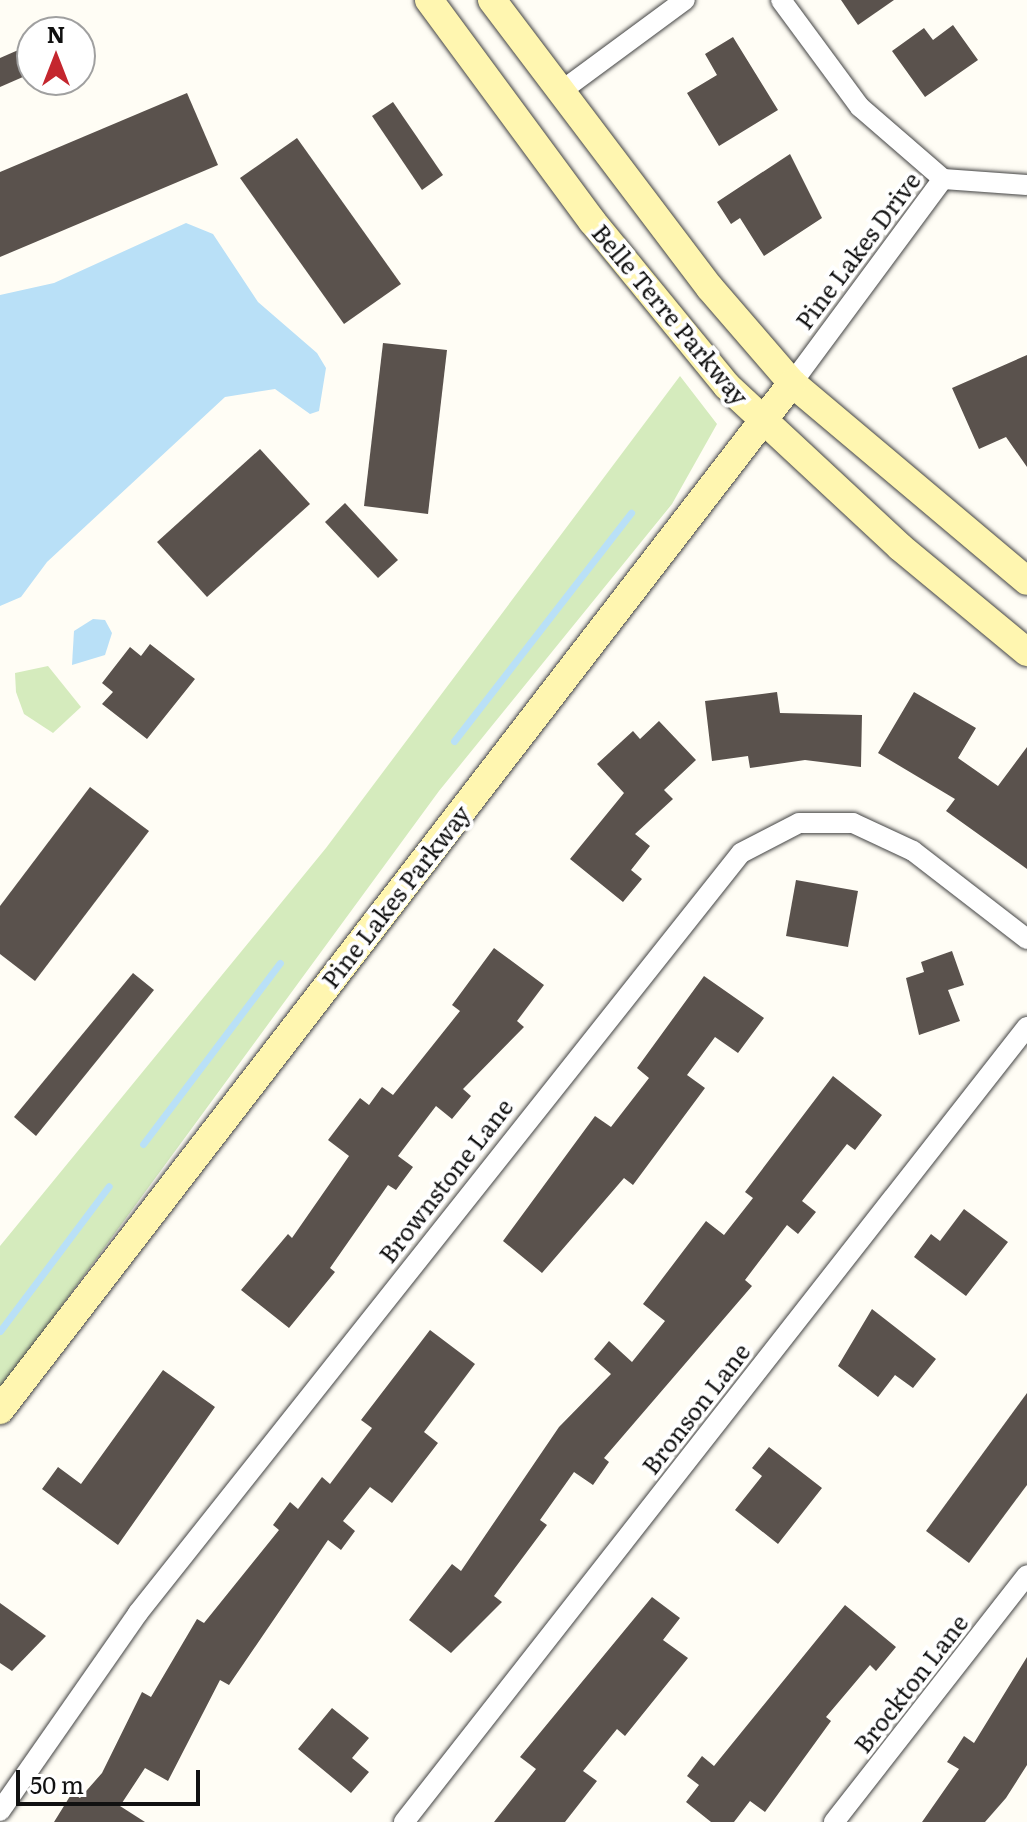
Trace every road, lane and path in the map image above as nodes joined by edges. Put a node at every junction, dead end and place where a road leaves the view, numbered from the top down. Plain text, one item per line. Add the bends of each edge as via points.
1 (429, 0) edge
2 (492, 0) edge
3 (685, 0) edge
4 (781, 0) edge
5 (560, 92) junction
6 (943, 179) junction
7 (1027, 185) edge
8 (792, 383) junction
9 (765, 422) junction
10 (1027, 581) edge
11 (1027, 652) edge
12 (1027, 939) edge
13 (1027, 1027) edge
14 (0, 1410) edge
15 (1027, 1575) edge
16 (0, 1811) edge
17 (404, 1822) edge
18 (834, 1822) edge

1 - 9 main road, Belle Terre Parkway via 663,312
2 - 5 main road, Belle Terre Parkway
3 - 5 street
4 - 6 street via 860,107
5 - 8 main road, Belle Terre Parkway
6 - 7 street, Pine Lakes Drive
6 - 8 street, Pine Lakes Drive
8 - 9 main road, Pine Lakes Parkway
8 - 10 main road, Belle Terre Parkway
9 - 11 main road, Belle Terre Parkway
9 - 14 main road, Pine Lakes Parkway
12 - 16 street, Brownstone Lane via 913,851 853,823 799,823 741,853 138,1613
13 - 17 street, Bronson Lane
15 - 18 street, Brockton Lane

